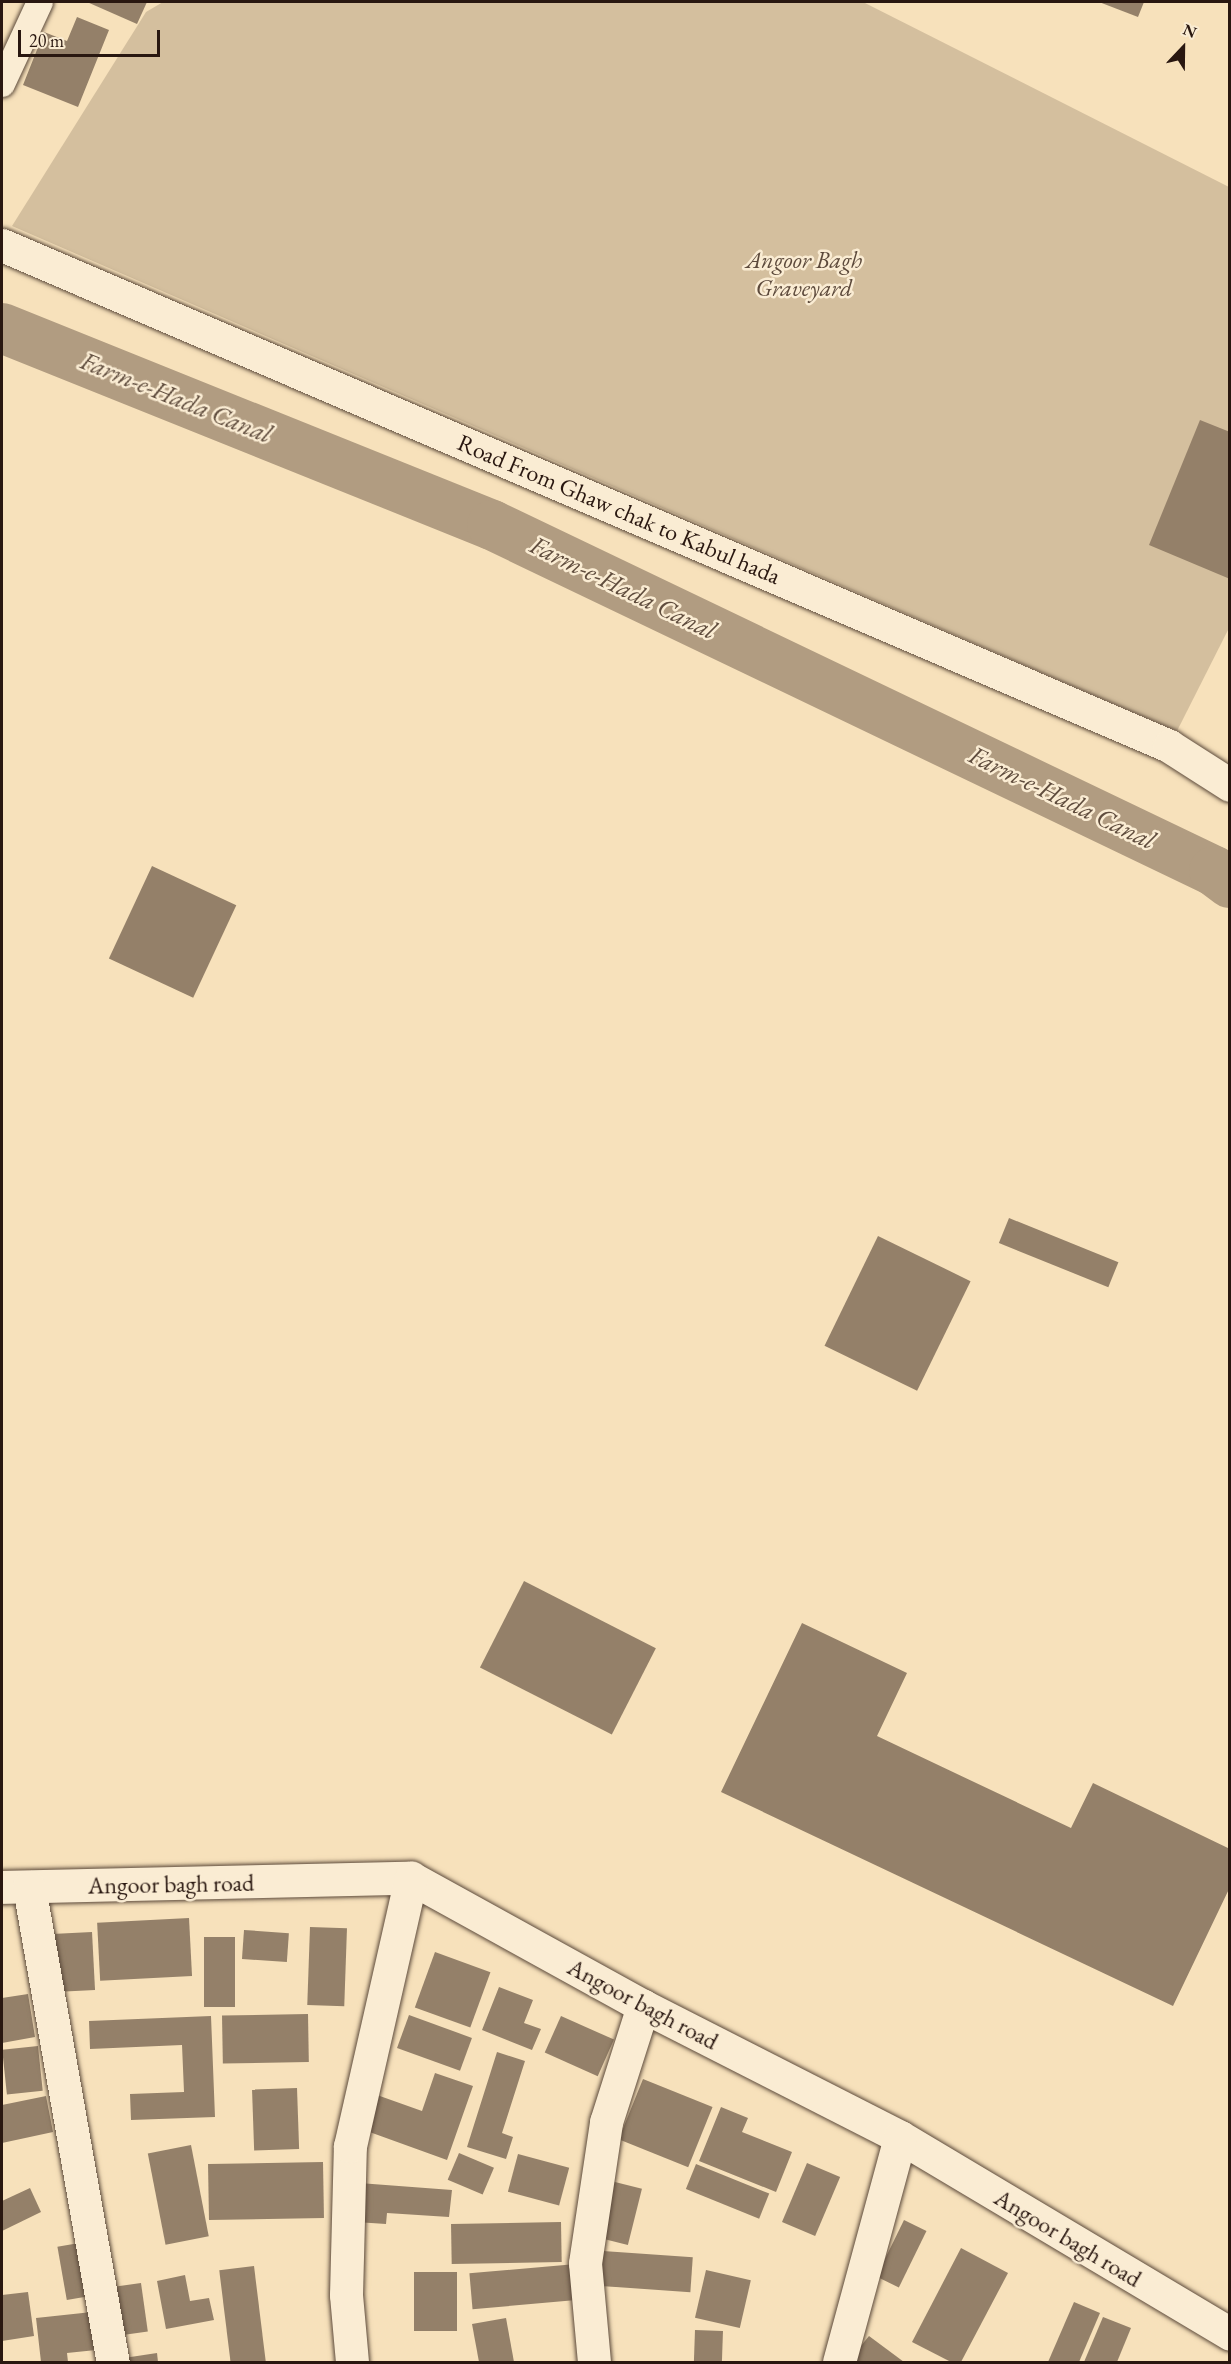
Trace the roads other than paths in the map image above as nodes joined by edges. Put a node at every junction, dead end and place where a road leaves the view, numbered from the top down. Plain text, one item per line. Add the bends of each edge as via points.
1 (40, 2) edge
2 (2, 84) edge
3 (2, 245) edge
4 (1230, 785) edge
5 (411, 1878) junction
6 (15, 1887) edge
7 (643, 2006) junction
8 (900, 2137) junction
9 (1230, 2334) edge
10 (113, 2362) edge
11 (352, 2362) edge
12 (594, 2362) edge
13 (839, 2362) edge

1 - 2 lane
3 - 4 street, Road From Ghaw chak to Kabul hada via 1169,746
5 - 6 street, Angoor bagh road
5 - 7 street, Angoor bagh road
5 - 11 street via 350,2146 346,2295
6 - 10 street
7 - 8 street, Angoor bagh road
7 - 12 street via 606,2122 585,2263
8 - 9 street, Angoor bagh road
8 - 13 street

